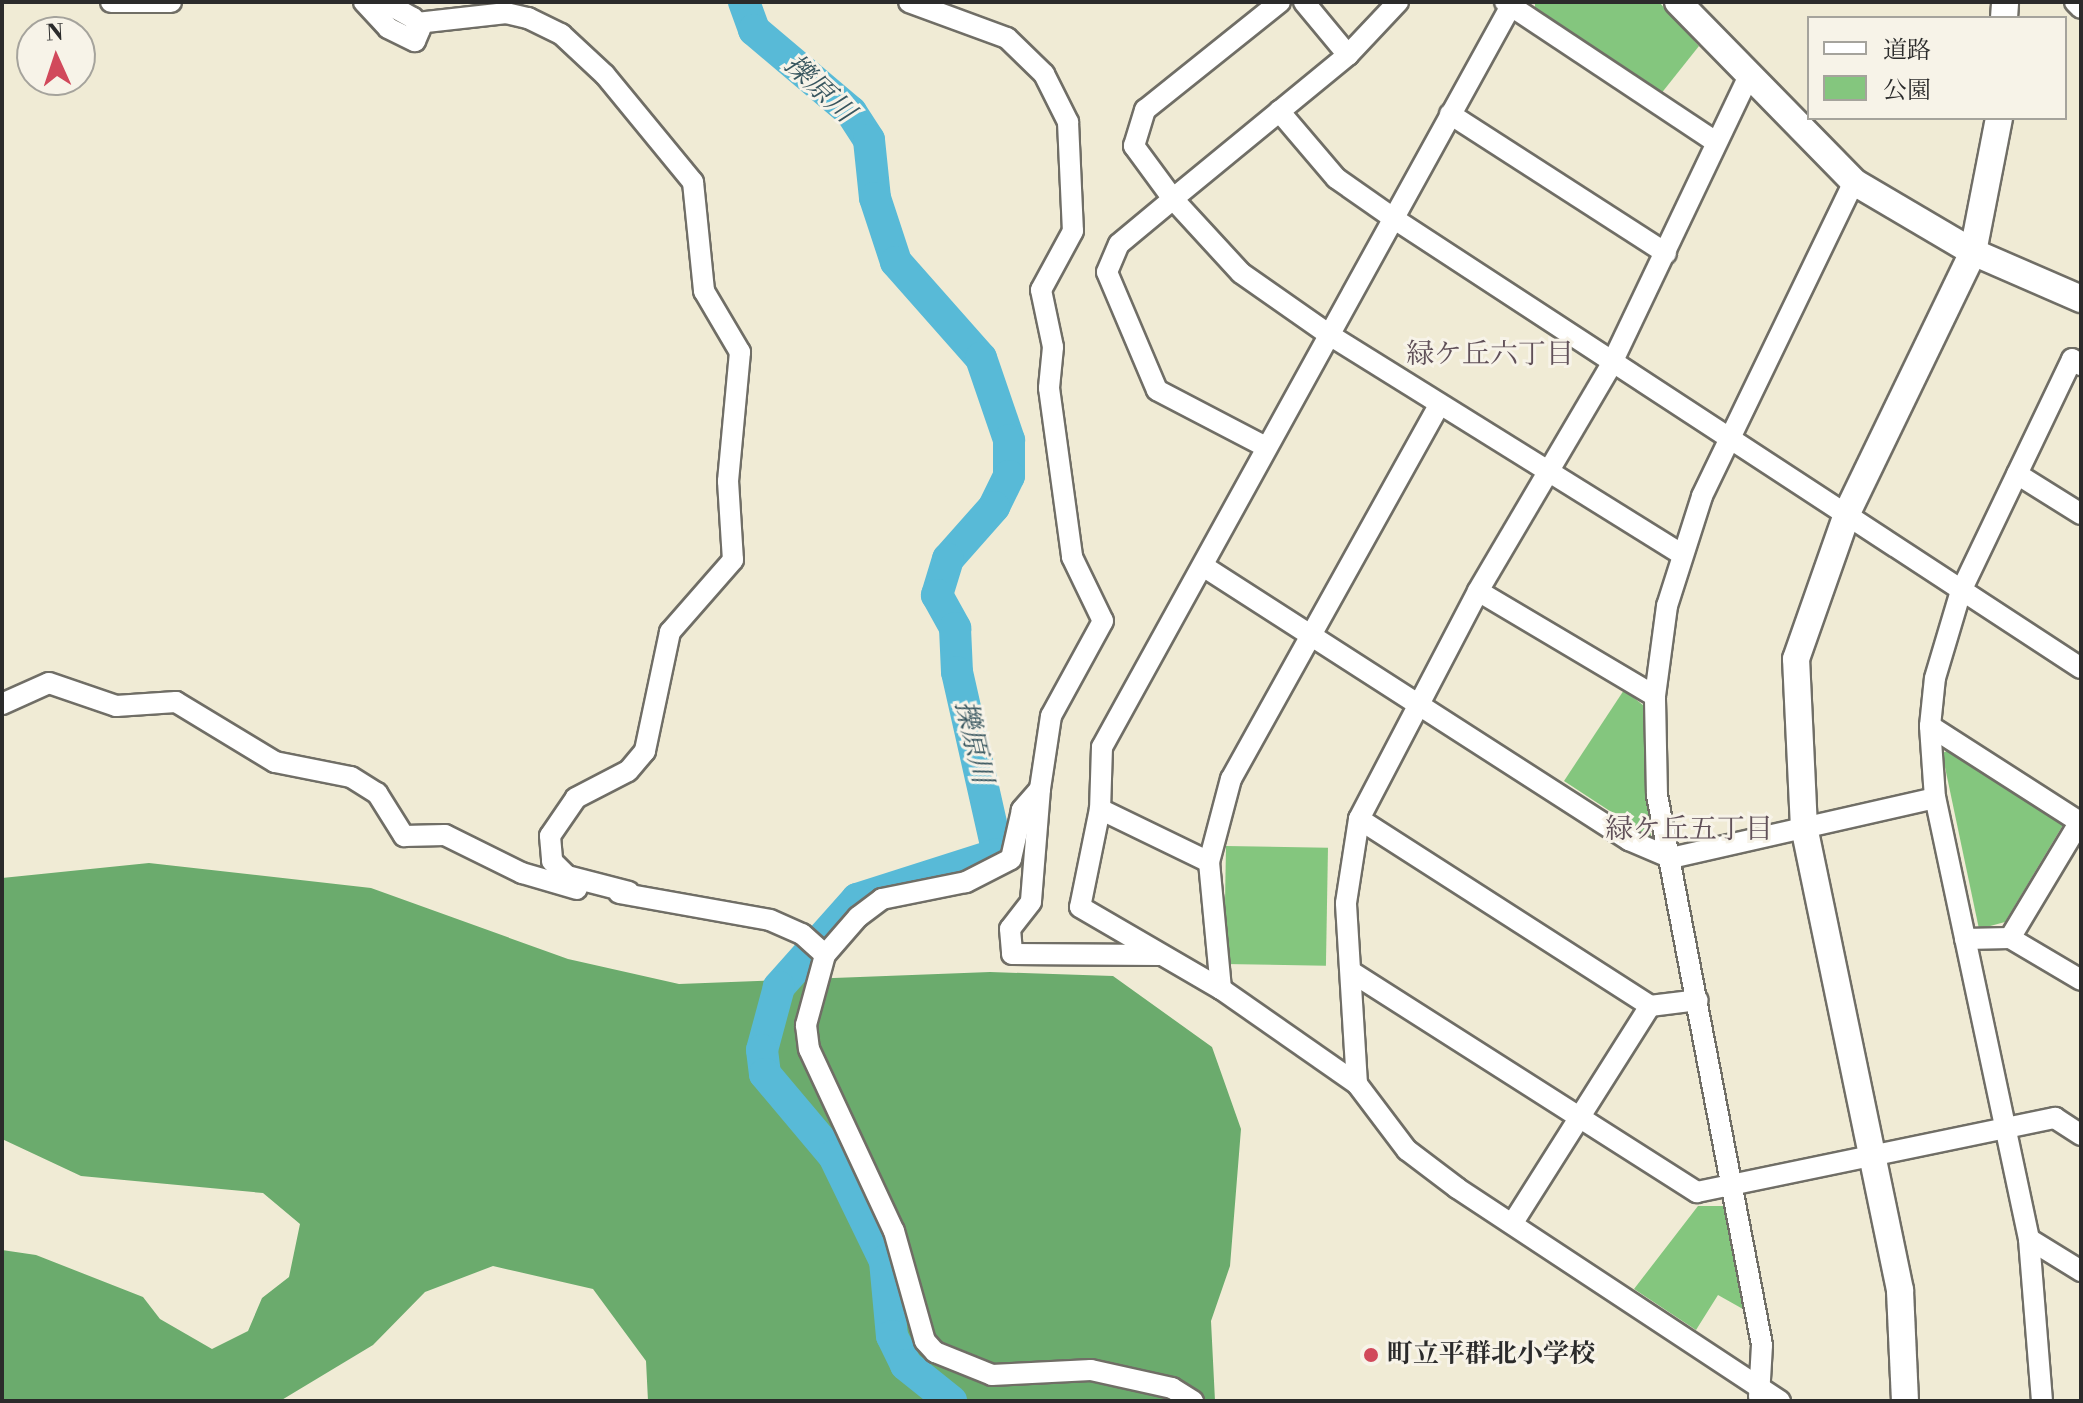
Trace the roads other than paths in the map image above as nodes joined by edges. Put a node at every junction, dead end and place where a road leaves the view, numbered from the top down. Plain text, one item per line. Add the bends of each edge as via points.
1 (111, 2) edge
2 (171, 2) edge
3 (364, 2) edge
4 (384, 2) edge
5 (909, 2) edge
6 (1280, 2) edge
7 (1304, 2) edge
8 (1398, 2) edge
9 (1678, 2) edge
10 (2075, 2) edge
11 (1509, 3) edge
12 (2081, 8) edge
13 (417, 23) junction
14 (1348, 55) junction
15 (1747, 80) junction
16 (1279, 111) junction
17 (1450, 114) junction
18 (1999, 120) edge
19 (1714, 141) junction
20 (1854, 182) junction
21 (1173, 199) junction
22 (1396, 220) junction
23 (1973, 252) junction
24 (1666, 253) junction
25 (2081, 299) edge
26 (1328, 334) junction
27 (2081, 365) edge
28 (1610, 367) junction
29 (1439, 406) junction
30 (1731, 439) junction
31 (1266, 447) junction
32 (1544, 473) junction
33 (2017, 474) junction
34 (1848, 511) junction
35 (2081, 514) edge
36 (1682, 554) junction
37 (1203, 566) junction
38 (1478, 591) junction
39 (1961, 591) junction
40 (1309, 628) junction
41 (2081, 668) edge
42 (1655, 696) junction
43 (1421, 703) junction
44 (2, 704) edge
45 (1930, 726) junction
46 (1040, 789) junction
47 (1935, 798) junction
48 (1100, 809) junction
49 (1359, 819) junction
50 (2081, 822) edge
51 (1804, 828) junction
52 (1671, 858) junction
53 (1209, 862) junction
54 (629, 892) junction
55 (2010, 938) junction
56 (1965, 939) junction
57 (817, 946) junction
58 (1160, 954) junction
59 (1353, 973) junction
60 (2081, 980) edge
61 (1221, 989) junction
62 (1698, 1000) junction
63 (1650, 1006) junction
64 (1357, 1084) junction
65 (1583, 1115) junction
66 (2009, 1129) junction
67 (2081, 1135) edge
68 (1875, 1154) junction
69 (1732, 1183) junction
70 (1514, 1221) junction
71 (2029, 1239) junction
72 (2081, 1271) edge
73 (1759, 1394) edge
74 (1193, 1401) edge
75 (1780, 1401) edge
76 (1905, 1401) edge
77 (2042, 1401) edge

1 - 2 street
3 - 13 street via 388,28 415,41
4 - 13 street
5 - 46 street via 1007,38 1044,74 1068,122 1073,231 1041,290 1072,557 1103,621 1051,716
6 - 21 street via 1145,110 1134,146
7 - 14 street
8 - 14 street
9 - 15 street
10 - 12 street
11 - 17 street
11 - 19 street
13 - 54 street via 506,13 528,18 561,34 605,75 693,182 704,291 740,352 728,481 733,560 670,632 645,751 628,771 576,798 550,836 552,861 567,876
14 - 16 street
15 - 19 street
15 - 20 street
16 - 21 street
16 - 22 street via 1336,178
17 - 22 street
17 - 24 street
18 - 23 street
19 - 24 street
20 - 23 street
20 - 30 street
21 - 26 street via 1241,273
21 - 31 street via 1119,244 1107,272 1125,324 1157,390
22 - 26 street
22 - 28 street
23 - 25 street
23 - 34 street
24 - 28 street
26 - 29 street
26 - 31 street
27 - 33 street via 2072,359
28 - 30 street
28 - 32 street
29 - 32 street
29 - 40 street
30 - 34 street
30 - 36 street
31 - 37 street
32 - 36 street
32 - 38 street
33 - 35 street
33 - 39 street
34 - 39 street
34 - 51 street via 1796,659
36 - 42 street
37 - 40 street
37 - 48 street via 1102,747
38 - 42 street
38 - 43 street
39 - 41 street
39 - 45 street via 1935,678
40 - 43 street
40 - 53 street via 1231,779
42 - 52 street via 1657,795
43 - 49 street
43 - 52 street via 1629,840
44 - 54 street via 49,683 116,706 176,702 275,762 351,777 377,793 404,836 445,835 522,873 601,896
45 - 47 street
45 - 50 street
46 - 57 street via 1022,810 1018,847 1000,870 882,899
46 - 58 street via 1031,902 1010,929 1012,954
47 - 51 street
47 - 56 street
48 - 53 street
48 - 58 street via 1080,907
49 - 59 street via 1346,903
49 - 63 street
50 - 55 street
51 - 52 street
51 - 68 street
52 - 62 street
53 - 61 street
54 - 57 street via 770,920
55 - 56 street
55 - 60 street
56 - 66 street
57 - 74 street via 806,1025 809,1049 894,1231 925,1341 953,1364 992,1375 1091,1370 1172,1388
58 - 61 street
59 - 64 street
59 - 65 street
61 - 64 street
62 - 63 street
62 - 69 street
63 - 65 street
64 - 70 street via 1407,1150
65 - 69 street via 1697,1192
65 - 70 street
66 - 67 street via 2055,1118
66 - 68 street
66 - 71 street
68 - 69 street
68 - 76 street via 1900,1290
69 - 73 street via 1762,1345
70 - 73 street
71 - 72 street
71 - 77 street
73 - 75 street

